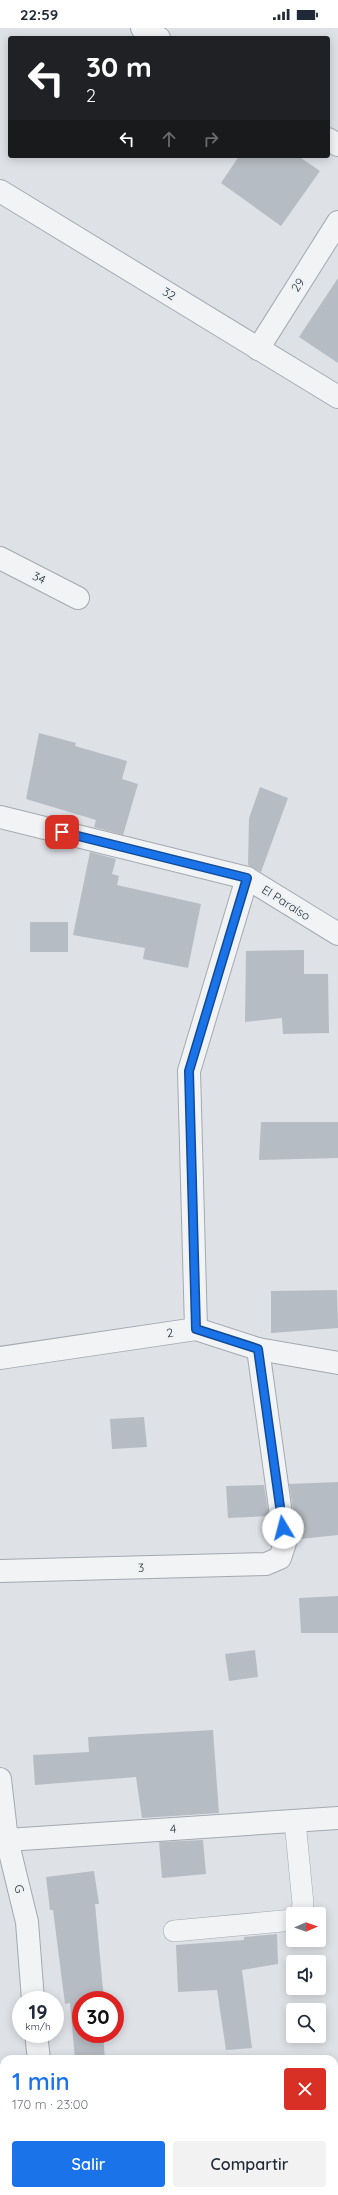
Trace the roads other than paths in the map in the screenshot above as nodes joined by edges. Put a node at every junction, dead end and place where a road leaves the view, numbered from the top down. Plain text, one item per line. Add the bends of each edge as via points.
1 (142, 28) edge
2 (156, 36) edge
3 (0, 191) edge
4 (338, 222) edge
5 (258, 349) junction
6 (338, 397) edge
7 (0, 558) edge
8 (78, 598) dead end
9 (0, 817) edge
10 (247, 878) junction
11 (338, 934) edge
12 (196, 1329) junction
13 (258, 1349) junction
14 (0, 1358) edge
15 (338, 1363) edge
16 (0, 1571) edge
17 (0, 1779) edge
18 (338, 1818) edge
19 (295, 1821) junction
20 (7, 1840) junction
21 (302, 1907) edge
22 (286, 1921) edge
23 (174, 1931) dead end
24 (33, 1991) edge
25 (37, 2043) edge
26 (39, 2055) edge

1 - 2 street
3 - 5 street, 32
4 - 5 street, 29
5 - 6 street, 32
7 - 8 street, 34
9 - 10 street, El Paraíso
10 - 11 street, El Paraíso
10 - 12 street via 189,1071
12 - 13 street, 2
12 - 14 street, 2
13 - 15 street, 2
13 - 16 street, 3 via 285,1543 280,1558 266,1564
17 - 20 street, G
18 - 19 street, 4
19 - 20 street, 4
19 - 21 lane
20 - 24 street, G via 27,1922
22 - 23 lane
25 - 26 street

